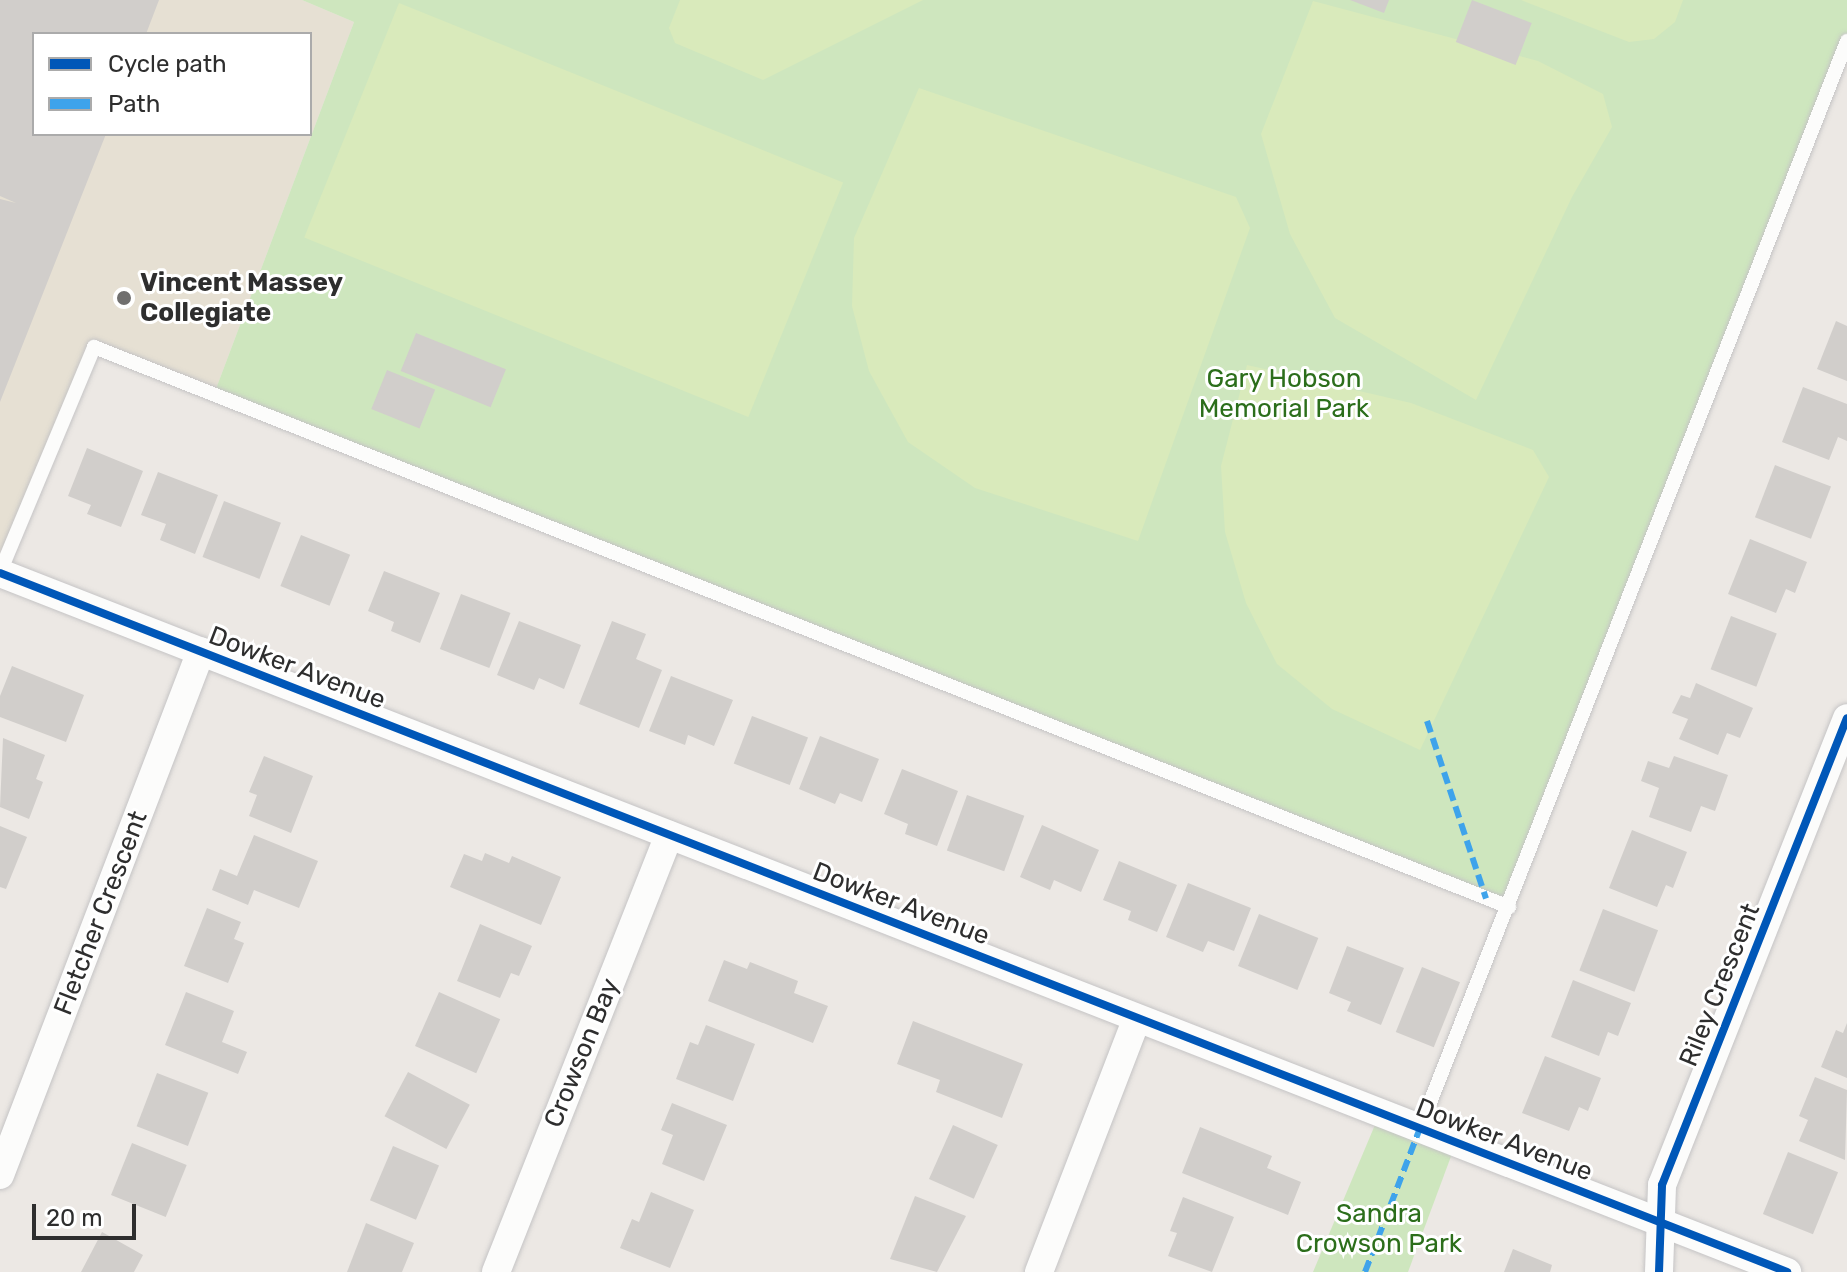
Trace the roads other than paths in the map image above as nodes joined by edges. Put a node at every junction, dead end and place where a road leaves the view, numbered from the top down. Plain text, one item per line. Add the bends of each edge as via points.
1 (1847, 41) edge
2 (0, 573) edge
3 (201, 651) junction
4 (1847, 718) edge
5 (669, 835) junction
6 (1509, 907) junction
7 (1137, 1018) junction
8 (1420, 1128) junction
9 (0, 1175) edge
10 (1663, 1223) junction
11 (496, 1272) edge
12 (1039, 1272) edge
13 (1659, 1272) edge
14 (1787, 1272) edge

1 - 6 lane
2 - 3 street, Dowker Avenue
2 - 6 lane via 94,347
3 - 5 street, Dowker Avenue
3 - 9 street, Fletcher Crescent
4 - 10 street, Riley Crescent via 1662,1185
5 - 7 street, Dowker Avenue
5 - 11 street, Crowson Bay
6 - 8 lane
7 - 8 street, Dowker Avenue
7 - 12 street
8 - 10 street, Dowker Avenue
10 - 13 street, Riley Crescent
10 - 14 street, Dowker Avenue

